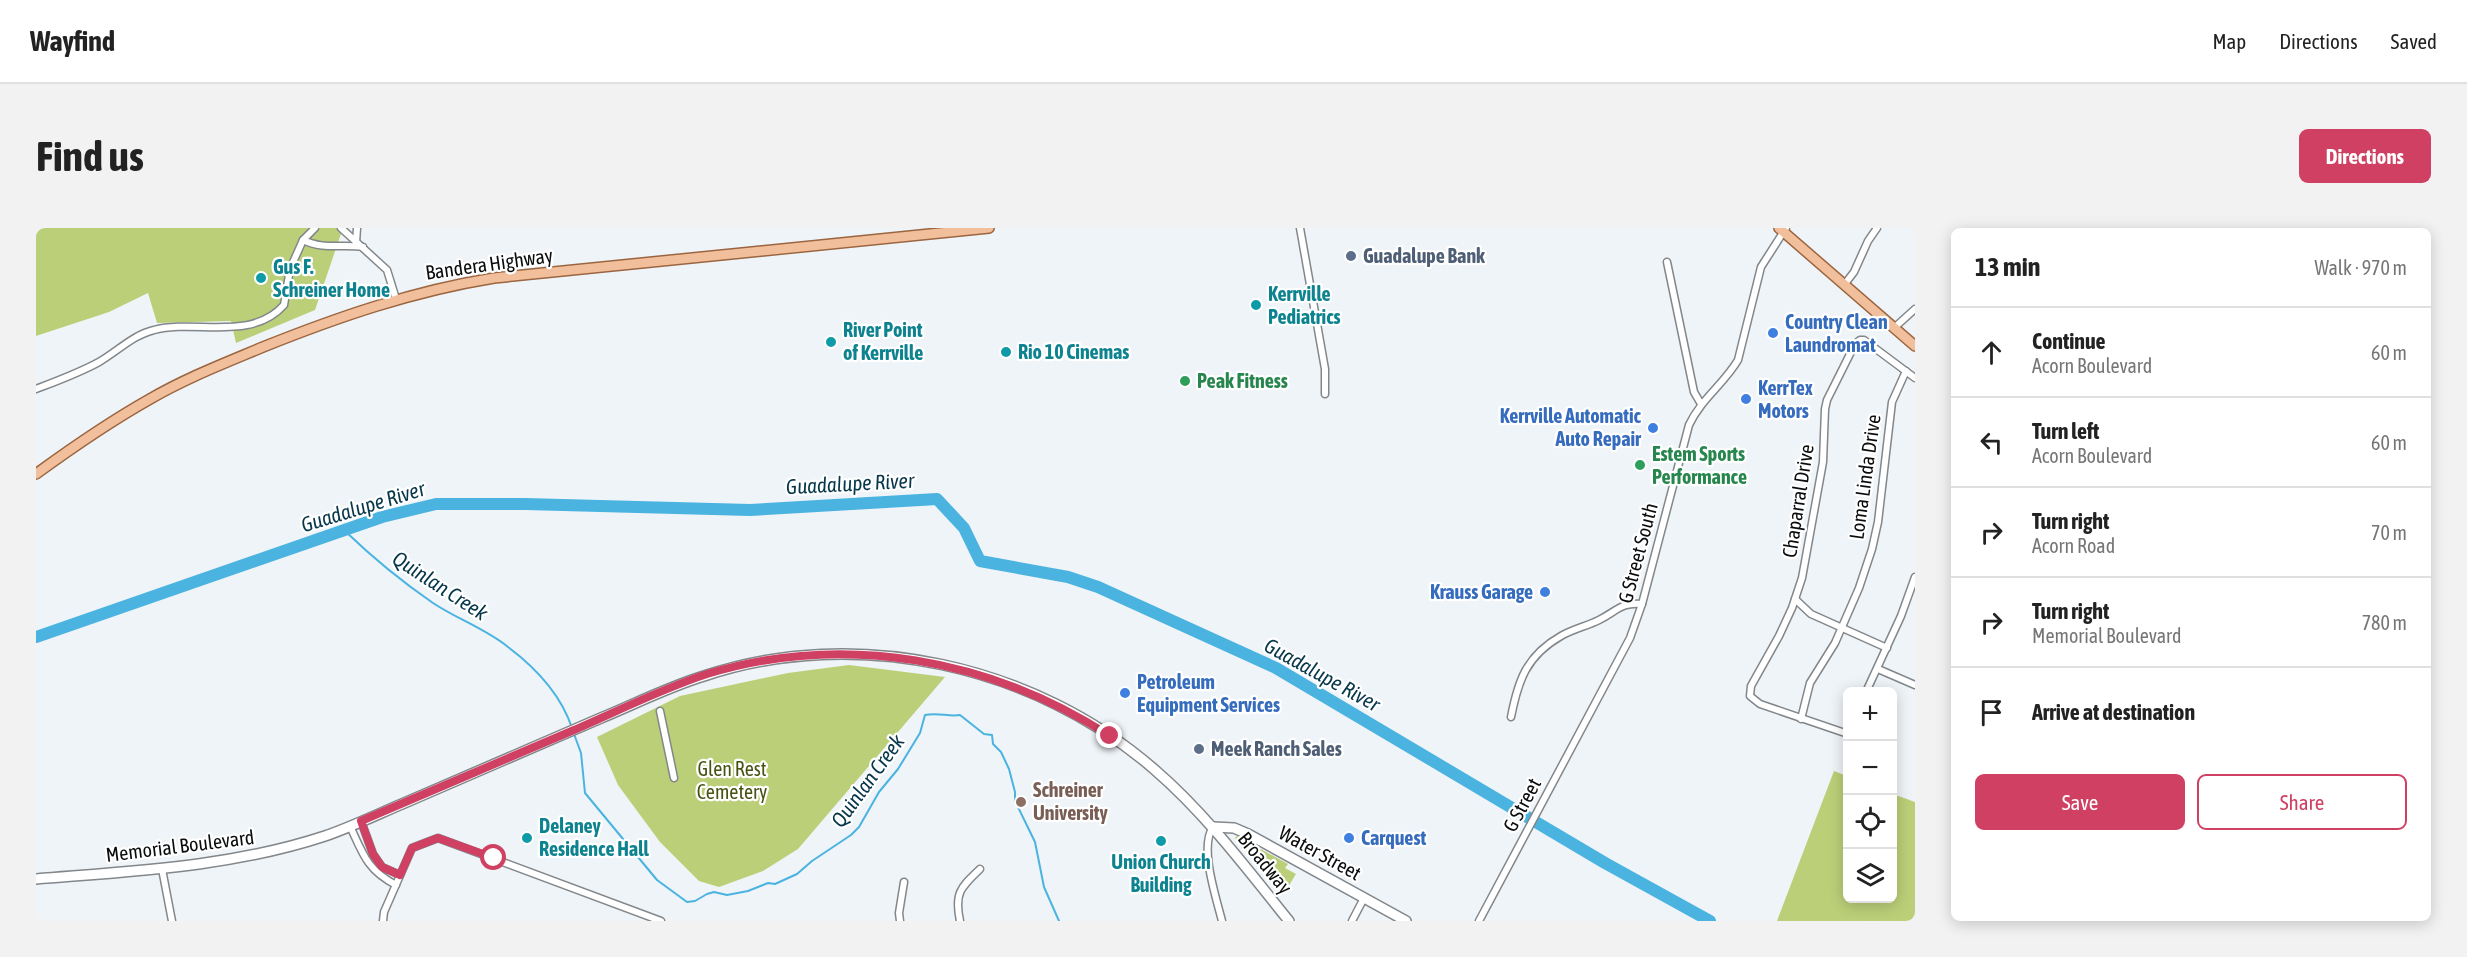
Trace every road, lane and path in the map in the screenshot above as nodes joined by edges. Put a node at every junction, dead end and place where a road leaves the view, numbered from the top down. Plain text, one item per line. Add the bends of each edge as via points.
1 (315, 228) edge
2 (357, 228) edge
3 (989, 228) edge
4 (1300, 228) edge
5 (1877, 228) edge
6 (345, 229) edge
7 (1783, 229) edge
8 (303, 240) junction
9 (346, 245) junction
10 (359, 245) junction
11 (1667, 262) dead end
12 (1844, 285) junction
13 (396, 299) junction
14 (1915, 309) edge
15 (1894, 328) junction
16 (1915, 346) edge
17 (1906, 371) junction
18 (1915, 378) edge
19 (36, 389) edge
20 (1325, 394) dead end
21 (1701, 404) junction
22 (36, 474) edge
23 (1915, 577) edge
24 (1796, 599) junction
25 (1642, 604) junction
26 (1842, 627) junction
27 (1887, 648) junction
28 (1878, 669) junction
29 (1915, 685) edge
30 (1869, 687) edge
31 (1594, 706) joint
32 (660, 711) dead end
33 (1511, 717) dead end
34 (1801, 719) junction
35 (1843, 731) edge
36 (674, 778) dead end
37 (361, 821) junction
38 (350, 826) junction
39 (1213, 827) junction
40 (162, 869) junction
41 (980, 869) dead end
42 (400, 875) junction
43 (36, 879) edge
44 (904, 882) dead end
45 (396, 885) junction
46 (1364, 898) junction
47 (172, 921) edge
48 (382, 921) edge
49 (661, 921) edge
50 (900, 921) edge
51 (960, 921) edge
52 (1222, 921) edge
53 (1289, 921) edge
54 (1352, 921) edge
55 (1406, 921) edge
56 (1479, 921) edge

1 - 8 street
2 - 10 street
3 - 13 main road, Bandera Highway via 494,278
4 - 20 street via 1325,369
5 - 12 street
6 - 9 street
6 - 10 street
7 - 12 main road
7 - 21 street, G Street South via 1761,267 1738,360
8 - 9 street via 323,247
8 - 19 street via 290,269 285,305 270,317 246,326 170,327 142,333 99,362
9 - 10 street
10 - 13 street via 387,270
11 - 21 street via 1694,392
12 - 15 main road
13 - 22 main road, Bandera Highway via 281,340 172,387 91,435
14 - 15 street
15 - 16 main road
17 - 18 street, Chaparral Drive
17 - 24 street, Chaparral Drive via 1860,340 1832,390 1825,409 1821,479
17 - 26 street, Loma Linda Drive via 1892,402 1874,540
21 - 25 street, G Street South via 1689,425
23 - 27 street
24 - 26 street via 1811,614
24 - 34 street, Chaparral Drive via 1750,686 1750,696
25 - 31 street, G Street South via 1630,638
25 - 33 street via 1623,605 1559,637 1546,648 1520,678
26 - 27 street
26 - 34 street, Loma Linda Drive via 1810,683
27 - 28 street
28 - 29 street
28 - 30 street
31 - 56 street, G Street
32 - 36 street
34 - 35 street
37 - 38 main road, Memorial Boulevard
37 - 39 main road, Memorial Boulevard via 707,674 758,663 837,654 934,663 985,675 1025,690 1095,726 1154,768
37 - 42 street via 382,867
38 - 40 main road, Memorial Boulevard via 263,854
38 - 45 street via 368,864
39 - 46 main road, Water Street via 1234,828 1248,834
39 - 52 street via 1207,846
39 - 53 main road, Broadway
40 - 43 main road, Memorial Boulevard
40 - 47 street
41 - 51 street via 960,889
42 - 45 street
42 - 49 street via 412,848 438,838
44 - 50 street
45 - 48 street
46 - 54 street
46 - 55 main road, Water Street

